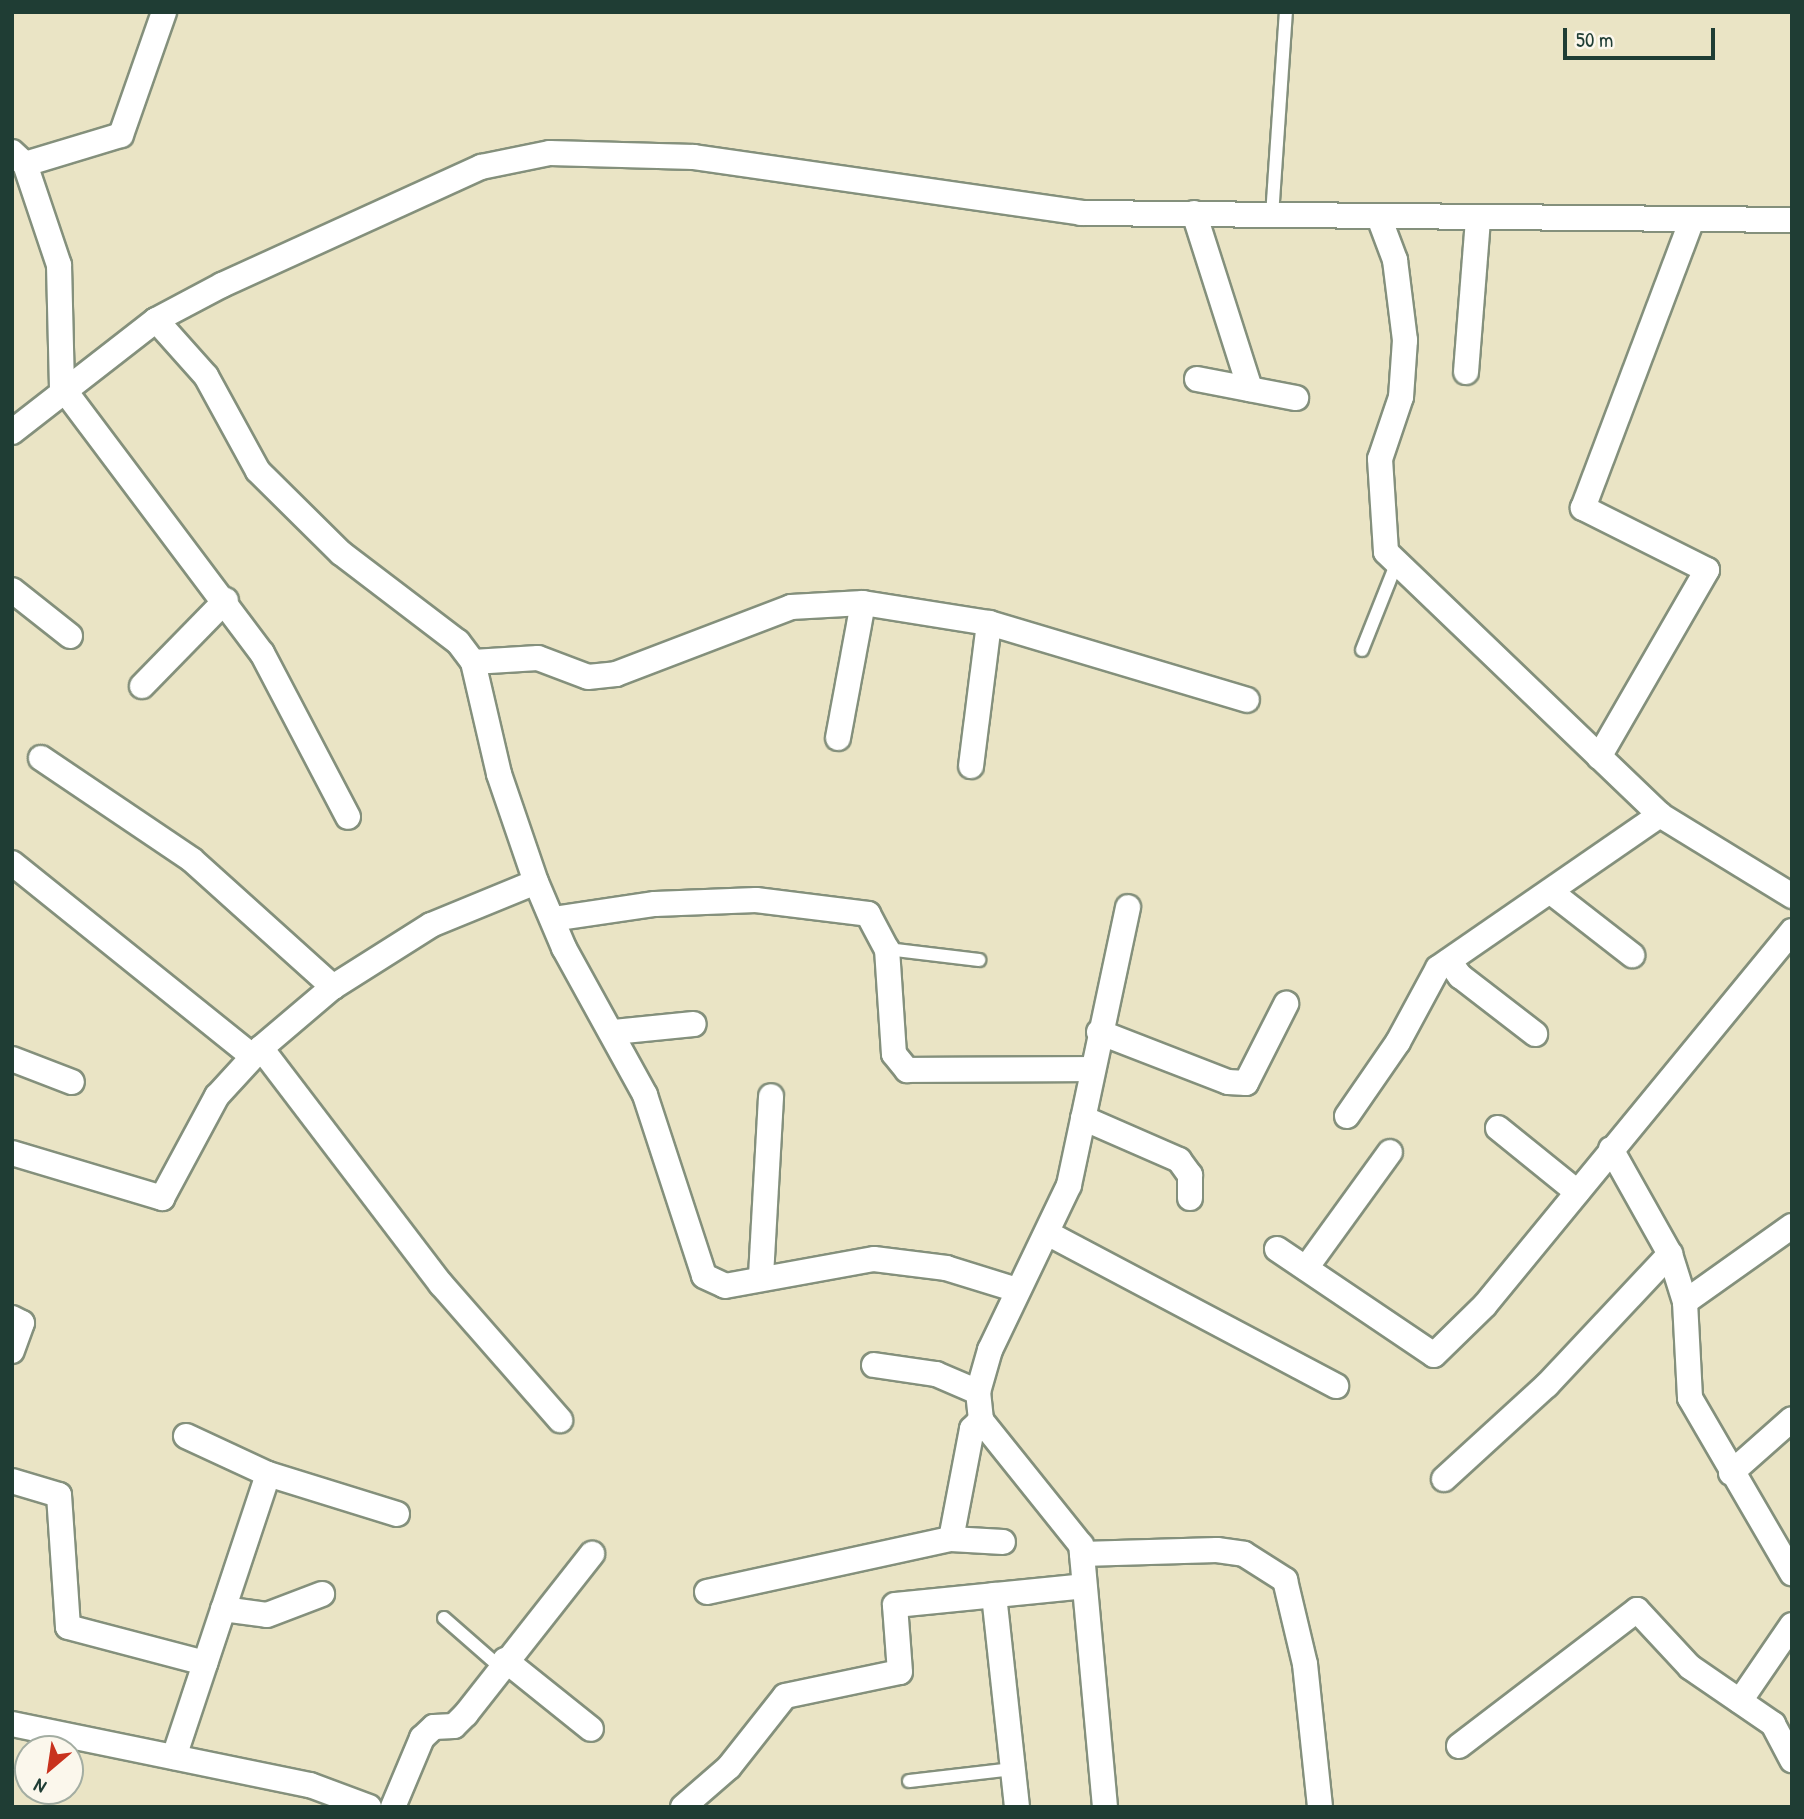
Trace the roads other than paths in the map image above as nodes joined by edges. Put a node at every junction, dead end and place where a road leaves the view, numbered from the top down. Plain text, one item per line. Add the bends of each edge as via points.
1 (164, 12) edge
2 (1286, 12) edge
3 (19, 158) edge
4 (1194, 213) junction
5 (1272, 216) junction
6 (1380, 220) junction
7 (1692, 220) junction
8 (1792, 220) edge
9 (1478, 221) junction
10 (156, 320) junction
11 (1466, 372) dead end
12 (1197, 379) dead end
13 (62, 387) junction
14 (1250, 389) junction
15 (1296, 398) dead end
16 (12, 432) edge
17 (1395, 567) junction
18 (12, 590) edge
19 (226, 600) junction
20 (863, 603) junction
21 (989, 623) junction
22 (70, 636) dead end
23 (1362, 650) dead end
24 (473, 662) junction
25 (142, 686) dead end
26 (1247, 700) dead end
27 (838, 738) dead end
28 (1599, 757) junction
29 (41, 758) dead end
30 (971, 766) dead end
31 (1660, 815) junction
32 (348, 817) dead end
33 (12, 863) edge
34 (537, 882) junction
35 (1551, 892) junction
36 (1792, 897) edge
37 (1128, 907) dead end
38 (553, 919) junction
39 (1792, 931) edge
40 (887, 948) junction
41 (1632, 955) dead end
42 (979, 960) dead end
43 (1449, 961) junction
44 (333, 987) junction
45 (1286, 1004) dead end
46 (694, 1024) dead end
47 (1099, 1031) junction
48 (614, 1032) junction
49 (1535, 1034) dead end
50 (257, 1053) junction
51 (12, 1059) edge
52 (1090, 1069) junction
53 (72, 1082) dead end
54 (771, 1096) dead end
55 (1347, 1116) dead end
56 (1083, 1118) junction
57 (1498, 1128) dead end
58 (1611, 1149) junction
59 (1390, 1152) dead end
60 (14, 1160) edge
61 (1577, 1192) junction
62 (1190, 1198) dead end
63 (1792, 1226) edge
64 (1049, 1234) junction
65 (1277, 1249) dead end
66 (1670, 1254) junction
67 (1306, 1268) junction
68 (761, 1276) junction
69 (1017, 1290) junction
70 (1685, 1303) junction
71 (12, 1318) edge
72 (12, 1351) edge
73 (874, 1365) dead end
74 (1336, 1386) dead end
75 (978, 1392) junction
76 (1792, 1419) edge
77 (560, 1420) dead end
78 (981, 1420) junction
79 (186, 1436) dead end
80 (1731, 1473) junction
81 (268, 1474) junction
82 (1444, 1479) dead end
83 (12, 1480) edge
84 (397, 1514) dead end
85 (951, 1539) junction
86 (1003, 1542) dead end
87 (592, 1554) dead end
88 (1082, 1554) junction
89 (1792, 1573) edge
90 (1084, 1586) junction
91 (707, 1592) dead end
92 (322, 1594) dead end
93 (994, 1595) junction
94 (223, 1609) junction
95 (444, 1618) dead end
96 (1792, 1625) edge
97 (205, 1663) junction
98 (503, 1664) junction
99 (1740, 1701) junction
100 (12, 1724) edge
101 (591, 1729) dead end
102 (1459, 1746) dead end
103 (174, 1757) junction
104 (1792, 1760) edge
105 (1013, 1769) junction
106 (909, 1781) dead end
107 (369, 1807) edge
108 (393, 1807) edge
109 (683, 1807) edge
110 (1017, 1807) edge
111 (1105, 1807) edge
112 (1320, 1807) edge

1 - 3 street via 121,135 108,144
2 - 5 lane
3 - 13 street via 59,265
4 - 5 street
4 - 10 street via 1082,214 694,157 550,153 481,167 416,194
4 - 14 street
5 - 6 street
6 - 9 street
6 - 17 street via 1395,260 1405,340 1401,397 1380,458 1382,534
7 - 8 street
7 - 9 street
7 - 28 street via 1583,508 1707,570
9 - 11 street
10 - 13 street
10 - 24 street via 206,376 258,471 341,553 458,642
12 - 14 street
13 - 16 street
13 - 19 street
14 - 15 street
17 - 23 lane
17 - 28 street
18 - 22 street
19 - 25 street
19 - 32 street via 262,653
20 - 21 street
20 - 24 street via 792,607 616,674 588,677 538,658
20 - 27 street
21 - 26 street
21 - 30 street
24 - 34 street via 499,774
28 - 31 street
29 - 44 street via 192,860
31 - 35 street
31 - 36 street
33 - 50 street
34 - 38 street
34 - 44 street via 431,925
35 - 41 street
35 - 43 street
37 - 47 street
38 - 40 street via 655,904 827,905 868,914
38 - 48 street
39 - 58 street
40 - 42 lane
40 - 52 street via 894,1054 907,1070
43 - 49 street via 1460,976
43 - 55 street via 1438,968 1398,1042
44 - 50 street
45 - 47 street via 1246,1083 1228,1082
46 - 48 street
47 - 52 street
48 - 68 street via 656,1122 704,1276 725,1286
50 - 60 street via 217,1097 162,1198
50 - 77 street via 441,1284
51 - 53 street
52 - 56 street
54 - 68 street
56 - 62 street via 1179,1160 1190,1175
56 - 64 street via 1069,1185
57 - 61 street
58 - 61 street
58 - 66 street
59 - 67 street
61 - 67 street via 1434,1355
63 - 70 street
64 - 69 street
64 - 74 street
65 - 67 street
66 - 70 street
66 - 82 street via 1547,1385
68 - 69 street via 874,1259 946,1268
69 - 75 street
70 - 80 street via 1690,1398
71 - 72 street via 23,1323
73 - 75 street via 936,1374
75 - 78 street
76 - 80 street
78 - 85 street via 972,1429
78 - 88 street via 1070,1525
79 - 81 street
80 - 89 street
81 - 84 street
81 - 94 street
83 - 97 street via 59,1495 68,1627
85 - 86 street
85 - 91 street
87 - 98 street
88 - 90 street
88 - 112 street via 1217,1550 1244,1554 1285,1580 1305,1664
90 - 93 street
90 - 111 street
92 - 94 street via 267,1615
93 - 105 street
93 - 109 street via 895,1605 900,1672 785,1696 729,1767
94 - 97 street
95 - 98 lane
96 - 99 street
97 - 103 street
98 - 101 street
98 - 108 street via 454,1726 434,1727 422,1738
99 - 102 street via 1689,1667 1637,1609
99 - 104 street via 1773,1724
100 - 103 street
103 - 107 street via 310,1785
105 - 106 lane
105 - 110 street

